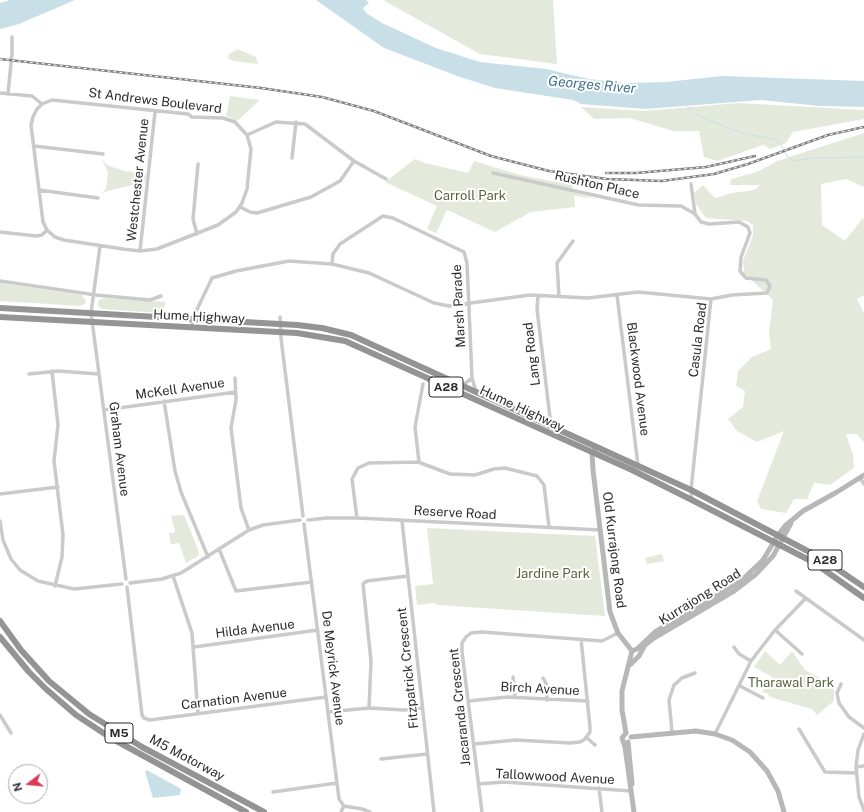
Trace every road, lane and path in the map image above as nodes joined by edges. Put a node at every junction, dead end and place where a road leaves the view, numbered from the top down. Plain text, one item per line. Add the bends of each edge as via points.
1 (12, 37) dead end
2 (0, 93) edge
3 (8, 94) junction
4 (42, 104) junction
5 (155, 112) junction
6 (296, 122) junction
7 (247, 135) junction
8 (34, 146) junction
9 (103, 154) dead end
10 (292, 158) dead end
11 (354, 161) junction
12 (198, 164) dead end
13 (493, 173) dead end
14 (386, 179) dead end
15 (691, 184) dead end
16 (39, 190) junction
17 (98, 198) dead end
18 (240, 207) junction
19 (695, 214) junction
20 (47, 230) junction
21 (0, 232) edge
22 (197, 234) junction
23 (573, 241) dead end
24 (100, 246) junction
25 (140, 251) junction
26 (332, 264) junction
27 (0, 281) edge
28 (93, 294) junction
29 (617, 295) junction
30 (161, 296) dead end
31 (538, 296) junction
32 (559, 296) junction
33 (711, 299) junction
34 (469, 303) junction
35 (0, 308) edge
36 (91, 313) junction
37 (0, 316) edge
38 (280, 318) dead end
39 (192, 320) junction
40 (92, 322) junction
41 (280, 324) junction
42 (192, 328) junction
43 (280, 332) junction
44 (52, 371) junction
45 (29, 374) dead end
46 (99, 374) junction
47 (235, 378) dead end
48 (472, 378) junction
49 (423, 384) dead end
50 (463, 385) junction
51 (476, 391) junction
52 (236, 392) junction
53 (164, 401) junction
54 (104, 410) junction
55 (551, 425) junction
56 (548, 433) junction
57 (595, 446) junction
58 (592, 454) junction
59 (420, 462) junction
60 (638, 465) junction
61 (862, 476) edge
62 (864, 484) edge
63 (58, 486) junction
64 (691, 490) junction
65 (0, 494) edge
66 (692, 500) junction
67 (303, 516) junction
68 (357, 518) junction
69 (300, 520) junction
70 (308, 520) junction
71 (0, 521) edge
72 (402, 521) junction
73 (304, 524) junction
74 (549, 527) junction
75 (249, 530) junction
76 (601, 530) junction
77 (780, 537) junction
78 (776, 544) junction
79 (219, 549) junction
80 (208, 557) junction
81 (173, 576) junction
82 (408, 576) junction
83 (126, 579) junction
84 (312, 582) junction
85 (130, 583) junction
86 (122, 584) junction
87 (55, 586) junction
88 (127, 587) junction
89 (864, 587) edge
90 (796, 591) dead end
91 (806, 598) junction
92 (864, 598) edge
93 (0, 621) edge
94 (318, 630) junction
95 (775, 630) junction
96 (618, 633) junction
97 (0, 637) edge
98 (581, 640) junction
99 (864, 640) edge
100 (194, 647) junction
101 (734, 647) dead end
102 (635, 653) junction
103 (802, 654) dead end
104 (751, 661) junction
105 (695, 673) dead end
106 (512, 677) dead end
107 (543, 678) dead end
108 (841, 684) dead end
109 (740, 686) junction
110 (515, 697) junction
111 (326, 698) junction
112 (763, 698) dead end
113 (547, 700) junction
114 (469, 701) junction
115 (588, 701) junction
116 (369, 708) junction
117 (422, 708) junction
118 (328, 712) junction
119 (198, 714) junction
120 (0, 715) edge
121 (864, 728) edge
122 (799, 729) dead end
123 (672, 732) junction
124 (11, 733) dead end
125 (626, 733) junction
126 (714, 734) junction
127 (864, 734) edge
128 (586, 737) junction
129 (628, 740) junction
130 (474, 744) junction
131 (595, 745) dead end
132 (427, 754) junction
133 (381, 759) dead end
134 (864, 766) edge
135 (856, 767) junction
136 (856, 773) junction
137 (337, 782) junction
138 (478, 784) junction
139 (599, 788) junction
140 (631, 791) junction
141 (273, 792) dead end
142 (344, 806) junction
143 (864, 810) edge
144 (246, 812) edge
145 (264, 812) edge
146 (341, 812) edge
147 (370, 812) edge
148 (434, 812) edge
149 (482, 812) edge
150 (602, 812) edge
151 (634, 812) edge
152 (784, 812) edge

1 - 3 street
2 - 3 street
3 - 4 street via 32,96
4 - 5 street, St Andrews Boulevard via 59,100
4 - 8 street via 31,125
5 - 7 street, St Andrews Boulevard via 223,118 235,122
5 - 25 street, Westchester Avenue
6 - 7 street via 269,123
6 - 10 street
6 - 11 street via 309,126
7 - 18 street via 251,149 247,189
8 - 9 street
8 - 16 street
11 - 14 street
11 - 18 street via 340,181 311,197 257,213
12 - 22 street via 192,218
13 - 19 street, Rushton Place via 639,205 681,206
15 - 19 street
16 - 17 street
16 - 20 street via 43,222
18 - 22 street via 225,222
19 - 33 street, Casula Road via 701,222 709,224 736,222 747,225 750,233 742,254 740,271 746,278 766,279 770,286 765,295 732,295
20 - 21 street via 36,236
20 - 24 street via 64,240
22 - 25 street via 163,248
23 - 32 street via 557,263
24 - 25 street
24 - 28 street, Graham Avenue
26 - 34 street via 377,276 439,304 449,306
26 - 34 street, Marsh Parade via 333,254 340,244 377,218 387,216 464,252
26 - 39 street via 289,261 214,276
27 - 28 street
28 - 30 street via 150,300
28 - 36 street, Graham Avenue
29 - 32 street via 588,298
29 - 33 street via 638,292
29 - 60 street, Blackwood Avenue
31 - 32 street
31 - 34 street
31 - 55 street, Lang Road via 537,309
33 - 64 street, Casula Road
34 - 48 street, Marsh Parade
35 - 36 highway, Hume Highway / A28
36 - 39 highway, Hume Highway / A28
36 - 40 street, Graham Avenue
37 - 40 highway, Hume Highway / A28
38 - 41 street
39 - 41 highway, Hume Highway / A28
39 - 42 street
40 - 42 highway, Hume Highway / A28
40 - 46 street, Graham Avenue
41 - 43 street
41 - 50 highway, Hume Highway / A28 via 322,328 351,335
42 - 43 highway, Hume Highway / A28
43 - 56 highway, Hume Highway / A28 via 344,341
43 - 67 street
44 - 45 street
44 - 46 street
44 - 63 street via 58,425 54,461
46 - 54 street, Graham Avenue
47 - 52 street
48 - 50 street
48 - 51 street, Marsh Parade
49 - 59 street via 415,427
50 - 51 highway, Hume Highway / A28
51 - 55 highway, Hume Highway / A28
52 - 53 street, McKell Avenue
52 - 75 street via 231,428 241,508
53 - 54 street, McKell Avenue
53 - 80 street via 175,471
54 - 83 street, Graham Avenue
55 - 56 street, Lang Road
55 - 57 highway, Hume Highway / A28
56 - 58 highway, Hume Highway / A28
57 - 58 street, Old Kurrajong Road
57 - 60 highway, Hume Highway / A28
58 - 66 highway, Hume Highway / A28 via 632,470
58 - 76 street, Old Kurrajong Road
59 - 68 street via 369,463 358,468 352,479
59 - 74 street via 450,474 475,475 505,468 537,476 544,485
60 - 64 highway, Hume Highway / A28
61 - 62 street
61 - 77 street, Kurrajong Road via 807,507
63 - 65 street
63 - 87 street via 64,535
64 - 66 street, Casula Road
64 - 77 highway, Hume Highway / A28
66 - 78 highway, Hume Highway / A28
67 - 69 street
67 - 70 street
68 - 70 street, Reserve Road
68 - 72 street, Reserve Road
69 - 73 street
69 - 75 street via 263,525
70 - 73 street
71 - 87 street via 5,547 15,565 38,581
72 - 74 street, Reserve Road
72 - 82 street, Fitzpatrick Crescent
73 - 84 street, De Meyrick Avenue
74 - 76 street, Reserve Road
75 - 79 street
76 - 96 street, Old Kurrajong Road via 610,612
77 - 78 street, Kurrajong Road
77 - 89 highway, Hume Highway / A28 via 821,558
78 - 92 highway, Hume Highway / A28 via 813,562
78 - 102 street, Kurrajong Road via 746,577 655,632
79 - 80 street
79 - 84 street via 236,591
80 - 81 street
81 - 85 street
81 - 100 street via 192,633
82 - 116 street via 367,581 363,584 371,661
82 - 117 street, Fitzpatrick Crescent
83 - 85 street
83 - 86 street
84 - 94 street, De Meyrick Avenue
85 - 88 street
86 - 87 street via 74,589
86 - 88 street
88 - 119 street, Carnation Avenue via 142,715 150,720
90 - 91 street
91 - 95 street
91 - 99 street
93 - 145 highway, M5 Motorway / M5 via 45,677 89,714 142,747
94 - 100 street, Hilda Avenue
94 - 111 street, De Meyrick Avenue
95 - 103 street
95 - 104 street
96 - 98 street, Jacaranda Crescent via 605,640
96 - 102 street, Old Kurrajong Road
97 - 144 highway, M5 Motorway / M5 via 46,690 76,715 111,738
98 - 114 street, Jacaranda Crescent via 482,632 469,634 462,647
98 - 115 street
100 - 119 street
101 - 104 street via 739,654
102 - 125 street, Kurrajong Road via 624,680 622,700
104 - 109 street
105 - 123 street via 682,678 674,685 669,700
106 - 110 street
107 - 113 street via 547,685
108 - 121 street via 837,693 839,703 849,717
109 - 112 street
109 - 126 street
110 - 113 street, Birch Avenue
110 - 114 street, Birch Avenue
111 - 118 street, De Meyrick Avenue
111 - 119 street, Carnation Avenue
113 - 115 street, Birch Avenue
114 - 130 street, Jacaranda Crescent
115 - 128 street via 590,727
116 - 117 street
116 - 118 street
117 - 132 street, Fitzpatrick Crescent
118 - 137 street, De Meyrick Avenue
120 - 124 street
122 - 136 street via 825,772
123 - 126 street via 696,731
123 - 129 street
125 - 129 street
125 - 129 street, Kurrajong Road via 622,737
126 - 152 street via 742,746 760,762 776,785
127 - 135 street via 858,750
128 - 130 street via 580,742 570,743 516,740
128 - 131 street
129 - 140 street
130 - 138 street, Jacaranda Crescent
132 - 133 street
132 - 148 street, Fitzpatrick Crescent
134 - 135 street
135 - 136 street
136 - 143 street via 859,797
137 - 141 street
137 - 142 street, De Meyrick Avenue via 340,801
138 - 139 street, Tallowwood Avenue via 504,782
138 - 149 street, Jacaranda Crescent
139 - 140 street, Tallowwood Avenue
139 - 150 street
140 - 151 street
142 - 146 street
142 - 147 street

